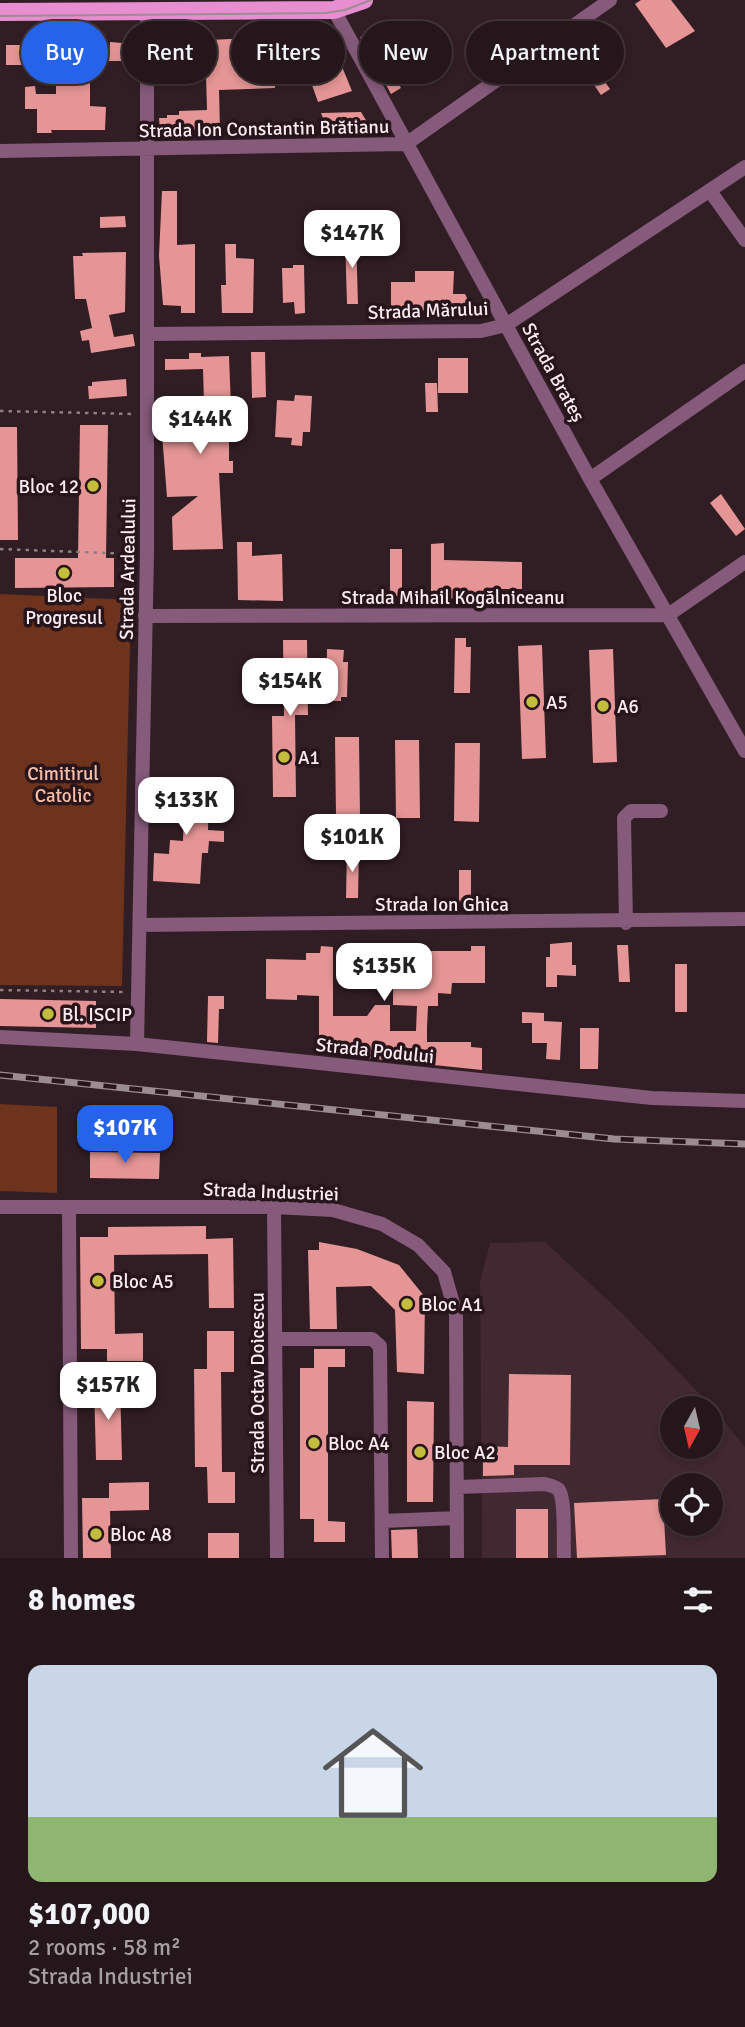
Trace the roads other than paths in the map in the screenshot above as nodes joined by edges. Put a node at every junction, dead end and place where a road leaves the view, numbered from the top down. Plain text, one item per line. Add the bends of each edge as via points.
1 (364, 0) edge
2 (610, 0) edge
3 (334, 10) junction
4 (147, 11) junction
5 (0, 12) edge
6 (406, 144) junction
7 (147, 150) junction
8 (0, 151) edge
9 (745, 167) edge
10 (710, 191) junction
11 (745, 240) edge
12 (506, 325) junction
13 (148, 334) junction
14 (745, 371) edge
15 (590, 479) junction
16 (745, 562) edge
17 (668, 615) junction
18 (145, 616) junction
19 (745, 751) edge
20 (661, 811) dead end
21 (745, 919) edge
22 (626, 923) junction
23 (140, 925) junction
24 (0, 1037) edge
25 (137, 1044) junction
26 (745, 1101) edge
27 (0, 1207) edge
28 (69, 1207) junction
29 (274, 1207) junction
30 (276, 1339) junction
31 (457, 1487) junction
32 (457, 1518) junction
33 (383, 1521) junction
34 (71, 1558) edge
35 (277, 1558) edge
36 (382, 1558) edge
37 (457, 1558) edge
38 (564, 1558) edge

1 - 3 main road
2 - 6 street, Strada Ion Constantin Brătianu
3 - 4 main road
3 - 6 street, Strada Brateș
4 - 5 main road
4 - 7 street, Strada Ardealului
6 - 7 street, Strada Ion Constantin Brătianu
6 - 12 street, Strada Brateș
7 - 8 street, Strada Ion Constantin Brătianu
7 - 13 street, Strada Ardealului
9 - 10 street, Strada Mărului
10 - 11 street
10 - 12 street, Strada Mărului
12 - 13 street, Strada Mărului via 481,331
12 - 15 street, Strada Brateș
13 - 18 street, Strada Ardealului
14 - 15 street
15 - 17 street, Strada Brateș
16 - 17 street
17 - 18 street, Strada Mihail Kogălniceanu
17 - 19 street, Strada Brateș
18 - 23 street, Strada Ardealului
20 - 22 street via 631,811 624,818
21 - 22 street, Strada Ion Ghica
22 - 23 street, Strada Ion Ghica
23 - 25 street, Strada Ardealului
24 - 25 street, Strada Podului
25 - 26 street, Strada Podului via 652,1098
27 - 28 street, Strada Industriei
28 - 29 street, Strada Industriei
28 - 34 street
29 - 30 street, Strada Octav Doicescu
29 - 31 street, Strada Industriei via 333,1210 382,1224 418,1245 444,1272 456,1314
30 - 33 street via 377,1340
30 - 35 street, Strada Octav Doicescu
31 - 32 street, Strada Industriei
31 - 38 street via 554,1487 562,1501
32 - 33 street
32 - 37 street, Strada Industriei
33 - 36 street

